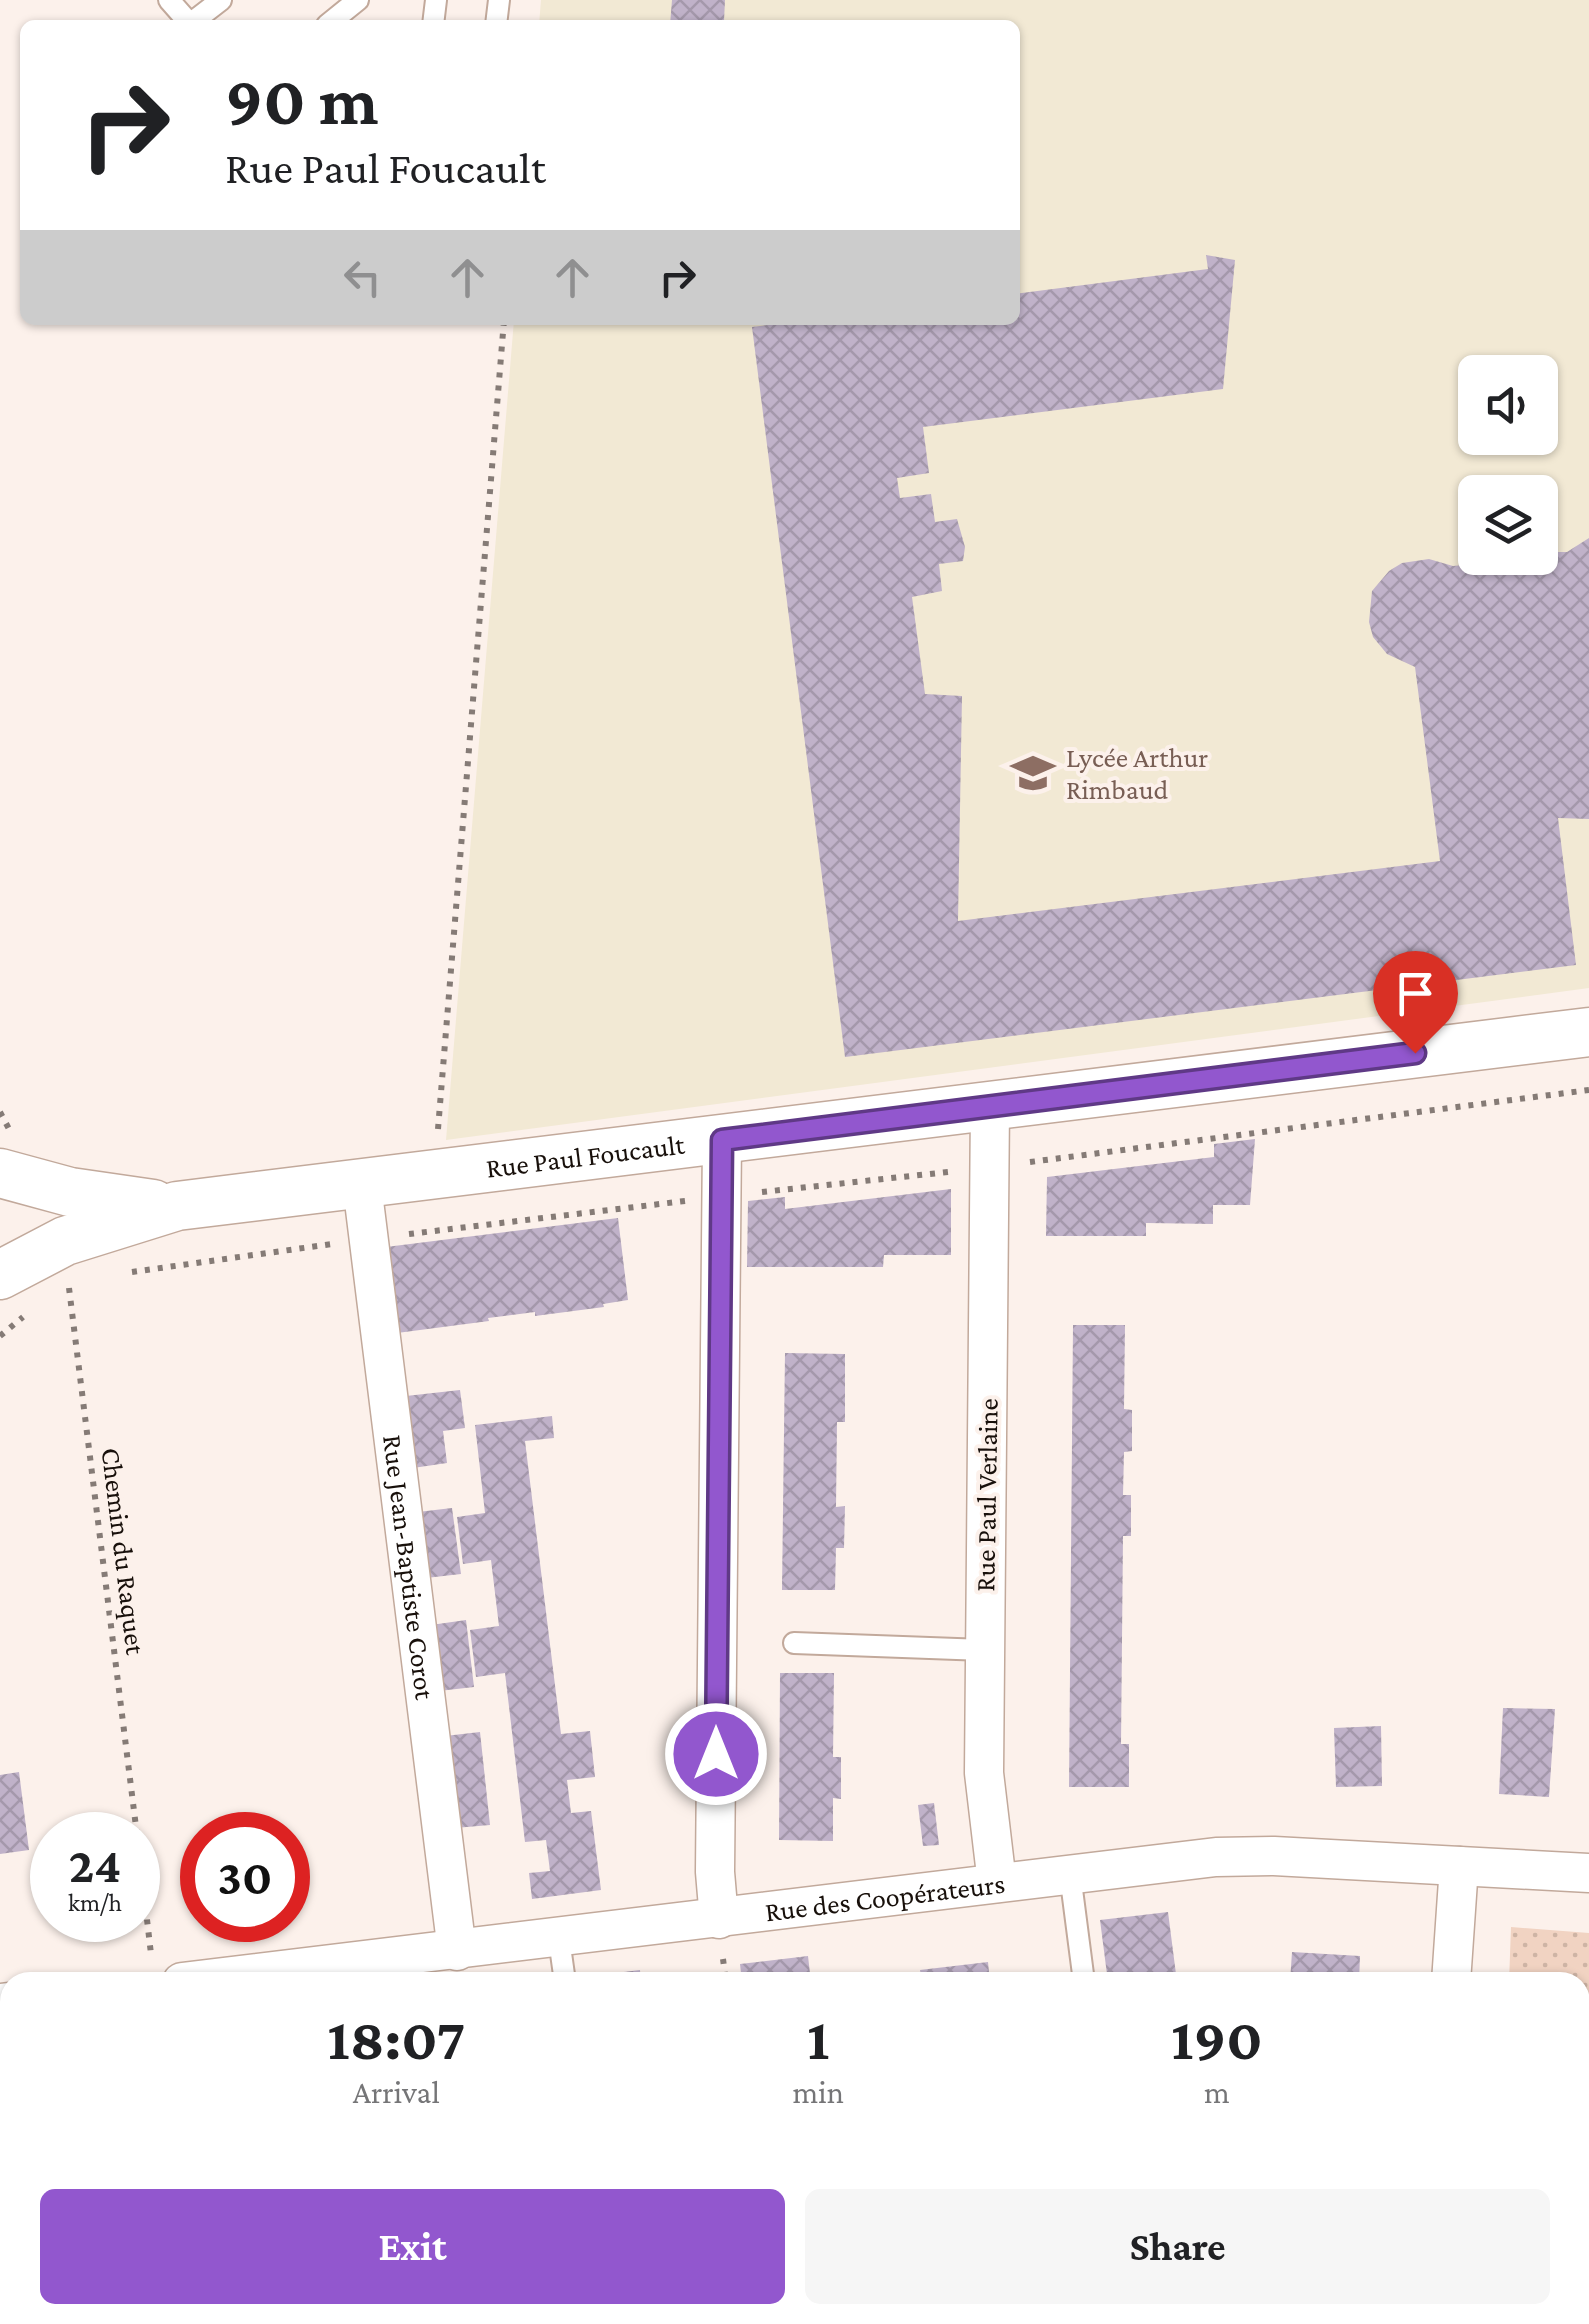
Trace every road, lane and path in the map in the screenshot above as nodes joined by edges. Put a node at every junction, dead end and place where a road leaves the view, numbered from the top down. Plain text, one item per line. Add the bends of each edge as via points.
1 (169, 0) edge
2 (221, 0) edge
3 (358, 0) edge
4 (186, 20) edge
5 (195, 20) edge
6 (333, 20) edge
7 (504, 325) edge
8 (1589, 1032) edge
9 (1589, 1090) edge
10 (990, 1106) junction
11 (722, 1140) junction
12 (989, 1167) junction
13 (0, 1173) edge
14 (434, 1176) junction
15 (362, 1185) junction
16 (722, 1196) junction
17 (177, 1206) junction
18 (368, 1238) junction
19 (124, 1273) dead end
20 (0, 1275) edge
21 (54, 1292) dead end
22 (27, 1314) dead end
23 (0, 1336) edge
24 (794, 1643) dead end
25 (984, 1650) junction
26 (134, 1812) edge
27 (1458, 1866) junction
28 (1589, 1873) edge
29 (1070, 1874) junction
30 (997, 1884) junction
31 (719, 1919) junction
32 (559, 1939) junction
33 (160, 1942) edge
34 (458, 1951) junction
35 (167, 1972) edge
36 (192, 1972) edge
37 (563, 1972) edge
38 (1083, 1972) edge
39 (1452, 1972) edge

1 - 4 lane
2 - 5 lane
3 - 6 lane
7 - 14 path
8 - 10 street, Rue Paul Foucault
9 - 12 path
10 - 11 street, Rue Paul Foucault
10 - 12 street, Rue Paul Verlaine
11 - 14 street, Rue Paul Foucault
11 - 16 street
12 - 16 path
12 - 25 street, Rue Paul Verlaine
13 - 17 street, Rue Paul Foucault via 102,1198
14 - 15 street, Rue Paul Foucault
15 - 17 street, Rue Paul Foucault
15 - 18 street, Rue Jean-Baptiste Corot
16 - 18 path
16 - 31 street
17 - 20 street, Rue Paul Foucault via 65,1241
18 - 19 path
18 - 34 street, Rue Jean-Baptiste Corot
21 - 26 path, Chemin du Raquet via 68,1281
22 - 23 path
24 - 25 lane
25 - 30 street, Rue Paul Verlaine via 984,1774
27 - 28 street, Rue des Coopérateurs
27 - 29 street, Rue des Coopérateurs via 1247,1856
27 - 39 street
29 - 30 street, Rue des Coopérateurs
29 - 38 lane
30 - 31 street, Rue des Coopérateurs
31 - 32 street, Rue des Coopérateurs
32 - 34 street, Rue des Coopérateurs
32 - 37 lane
33 - 35 path, Chemin du Raquet
34 - 36 street, Rue des Coopérateurs

